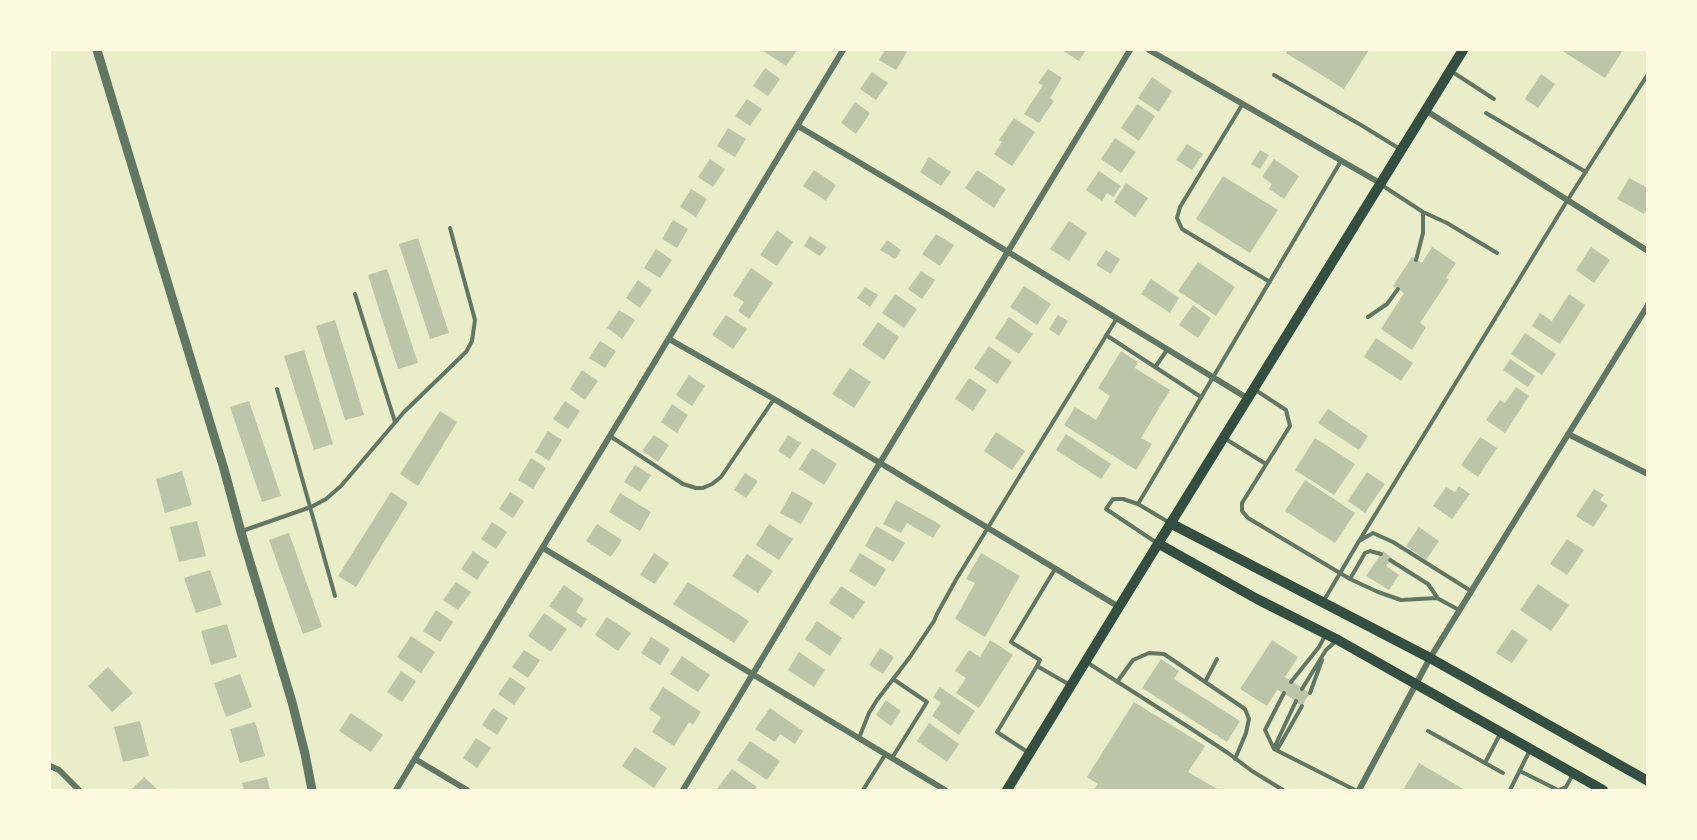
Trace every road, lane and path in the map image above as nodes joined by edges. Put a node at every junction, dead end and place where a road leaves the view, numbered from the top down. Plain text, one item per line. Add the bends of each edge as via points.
1 (97, 50) edge
2 (843, 50) edge
3 (1130, 50) edge
4 (1149, 50) edge
5 (1463, 50) edge
6 (1450, 71) junction
7 (1647, 74) edge
8 (1274, 75) dead end
9 (1494, 99) dead end
10 (1242, 105) junction
11 (1425, 110) junction
12 (1486, 113) dead end
13 (798, 126) junction
14 (1401, 150) junction
15 (1341, 161) junction
16 (1586, 172) junction
17 (1380, 183) junction
18 (1567, 201) junction
19 (1423, 212) junction
20 (450, 228) dead end
21 (1647, 251) edge
22 (1009, 252) junction
23 (1497, 253) dead end
24 (1416, 260) dead end
25 (1270, 282) junction
26 (1398, 289) dead end
27 (355, 294) dead end
28 (1647, 305) edge
29 (1368, 317) dead end
30 (1117, 318) junction
31 (1106, 335) junction
32 (669, 339) junction
33 (1167, 349) junction
34 (1156, 366) junction
35 (1213, 377) junction
36 (277, 389) dead end
37 (1251, 393) junction
38 (1202, 397) junction
39 (774, 399) junction
40 (395, 423) junction
41 (1568, 434) junction
42 (610, 436) junction
43 (1223, 438) junction
44 (880, 463) junction
45 (1266, 464) junction
46 (1647, 474) edge
47 (1138, 504) junction
48 (311, 507) junction
49 (1170, 524) junction
50 (988, 528) junction
51 (241, 532) junction
52 (1359, 541) junction
53 (1159, 544) junction
54 (543, 548) junction
55 (1381, 554) dead end
56 (1390, 560) dead end
57 (1056, 569) junction
58 (1340, 573) junction
59 (1350, 579) junction
60 (1471, 591) junction
61 (335, 596) dead end
62 (1437, 598) junction
63 (1322, 603) junction
64 (1119, 606) junction
65 (1459, 610) junction
66 (1326, 634) junction
67 (1338, 640) junction
68 (1326, 650) junction
69 (1430, 658) junction
70 (1217, 659) dead end
71 (1085, 662) junction
72 (1037, 666) junction
73 (753, 675) junction
74 (893, 679) junction
75 (1117, 682) junction
76 (1205, 682) junction
77 (1291, 682) dead end
78 (1414, 685) junction
79 (1071, 686) junction
80 (1302, 689) dead end
81 (1284, 693) dead end
82 (1310, 693) dead end
83 (1296, 702) dead end
84 (1302, 706) dead end
85 (1428, 731) dead end
86 (1501, 733) junction
87 (858, 739) junction
88 (1275, 750) junction
89 (1530, 750) junction
90 (1030, 753) junction
91 (888, 757) junction
92 (415, 759) junction
93 (1235, 759) junction
94 (1485, 763) junction
95 (50, 766) edge
96 (1520, 771) junction
97 (1503, 773) dead end
98 (1573, 774) junction
99 (1647, 781) edge
100 (79, 790) edge
101 (312, 790) edge
102 (396, 790) edge
103 (467, 790) edge
104 (683, 790) edge
105 (863, 790) edge
106 (945, 790) edge
107 (1007, 790) edge
108 (1283, 790) edge
109 (1357, 790) edge
110 (1510, 790) edge
111 (1559, 790) edge
112 (1603, 790) edge

1 - 51 street
2 - 13 street
3 - 22 street
4 - 10 street
5 - 6 main road
6 - 9 lane
6 - 11 main road
7 - 16 lane
8 - 14 lane
10 - 15 street
10 - 25 lane via 1177,218 1182,229
11 - 14 main road
11 - 18 street
12 - 16 lane
13 - 22 street
13 - 32 street
14 - 17 main road
15 - 17 street
15 - 25 lane
16 - 18 lane
17 - 19 lane
17 - 37 main road
18 - 21 street
18 - 52 lane
19 - 23 lane
19 - 24 lane via 1423,233
20 - 40 lane via 475,320 472,341 466,352
22 - 30 street
22 - 44 street
25 - 35 lane
26 - 29 lane via 1387,304
27 - 40 lane
28 - 41 street
30 - 31 lane
30 - 33 street
31 - 34 lane
31 - 50 lane
32 - 39 street
32 - 42 street
33 - 34 lane
33 - 35 street
34 - 38 lane
35 - 37 street
35 - 38 lane
36 - 48 lane
37 - 43 main road
37 - 45 lane via 1286,410 1290,426
38 - 47 lane
39 - 42 lane via 721,477 703,488 684,484
39 - 44 street
40 - 48 lane via 341,486
41 - 46 street
41 - 60 street
42 - 54 street
43 - 45 lane
43 - 49 main road
44 - 50 street
44 - 73 street
45 - 58 lane via 1242,503 1242,511
47 - 49 lane
47 - 53 lane via 1113,500 1106,509
48 - 51 lane
48 - 61 lane
49 - 53 main road
49 - 63 main road
50 - 57 street
50 - 74 lane via 934,621
51 - 101 street via 292,702
52 - 58 lane
52 - 60 lane via 1372,533 1393,542
53 - 64 main road
53 - 66 main road
54 - 73 street
54 - 92 street
55 - 59 lane via 1365,553
56 - 62 lane via 1428,584
57 - 64 street
57 - 72 lane via 1011,642 1040,660
58 - 59 lane
58 - 63 lane
59 - 62 lane via 1401,600
60 - 65 street
62 - 65 lane
63 - 69 main road
64 - 71 main road
65 - 69 street
66 - 67 main road
66 - 77 lane
67 - 68 lane
67 - 78 main road
68 - 80 lane
68 - 82 lane
69 - 78 street
69 - 99 main road
70 - 76 lane
71 - 75 lane
71 - 79 main road
72 - 79 lane
72 - 90 lane via 997,732
73 - 87 street
73 - 104 street
74 - 87 lane via 869,713
74 - 91 lane via 927,702
75 - 76 lane via 1133,660 1149,653 1164,654
75 - 93 lane
76 - 93 lane via 1245,709 1249,719
78 - 86 main road
78 - 109 street
79 - 90 main road
81 - 88 lane via 1265,730
83 - 88 lane
84 - 88 lane
85 - 94 lane
86 - 89 main road
86 - 94 lane
87 - 91 street
88 - 109 lane
89 - 96 lane
89 - 98 main road
90 - 107 main road
91 - 105 lane
91 - 106 street
92 - 102 street
92 - 103 street
93 - 108 lane
94 - 97 lane
95 - 100 street
96 - 110 lane
96 - 111 lane
98 - 111 lane
98 - 112 main road

